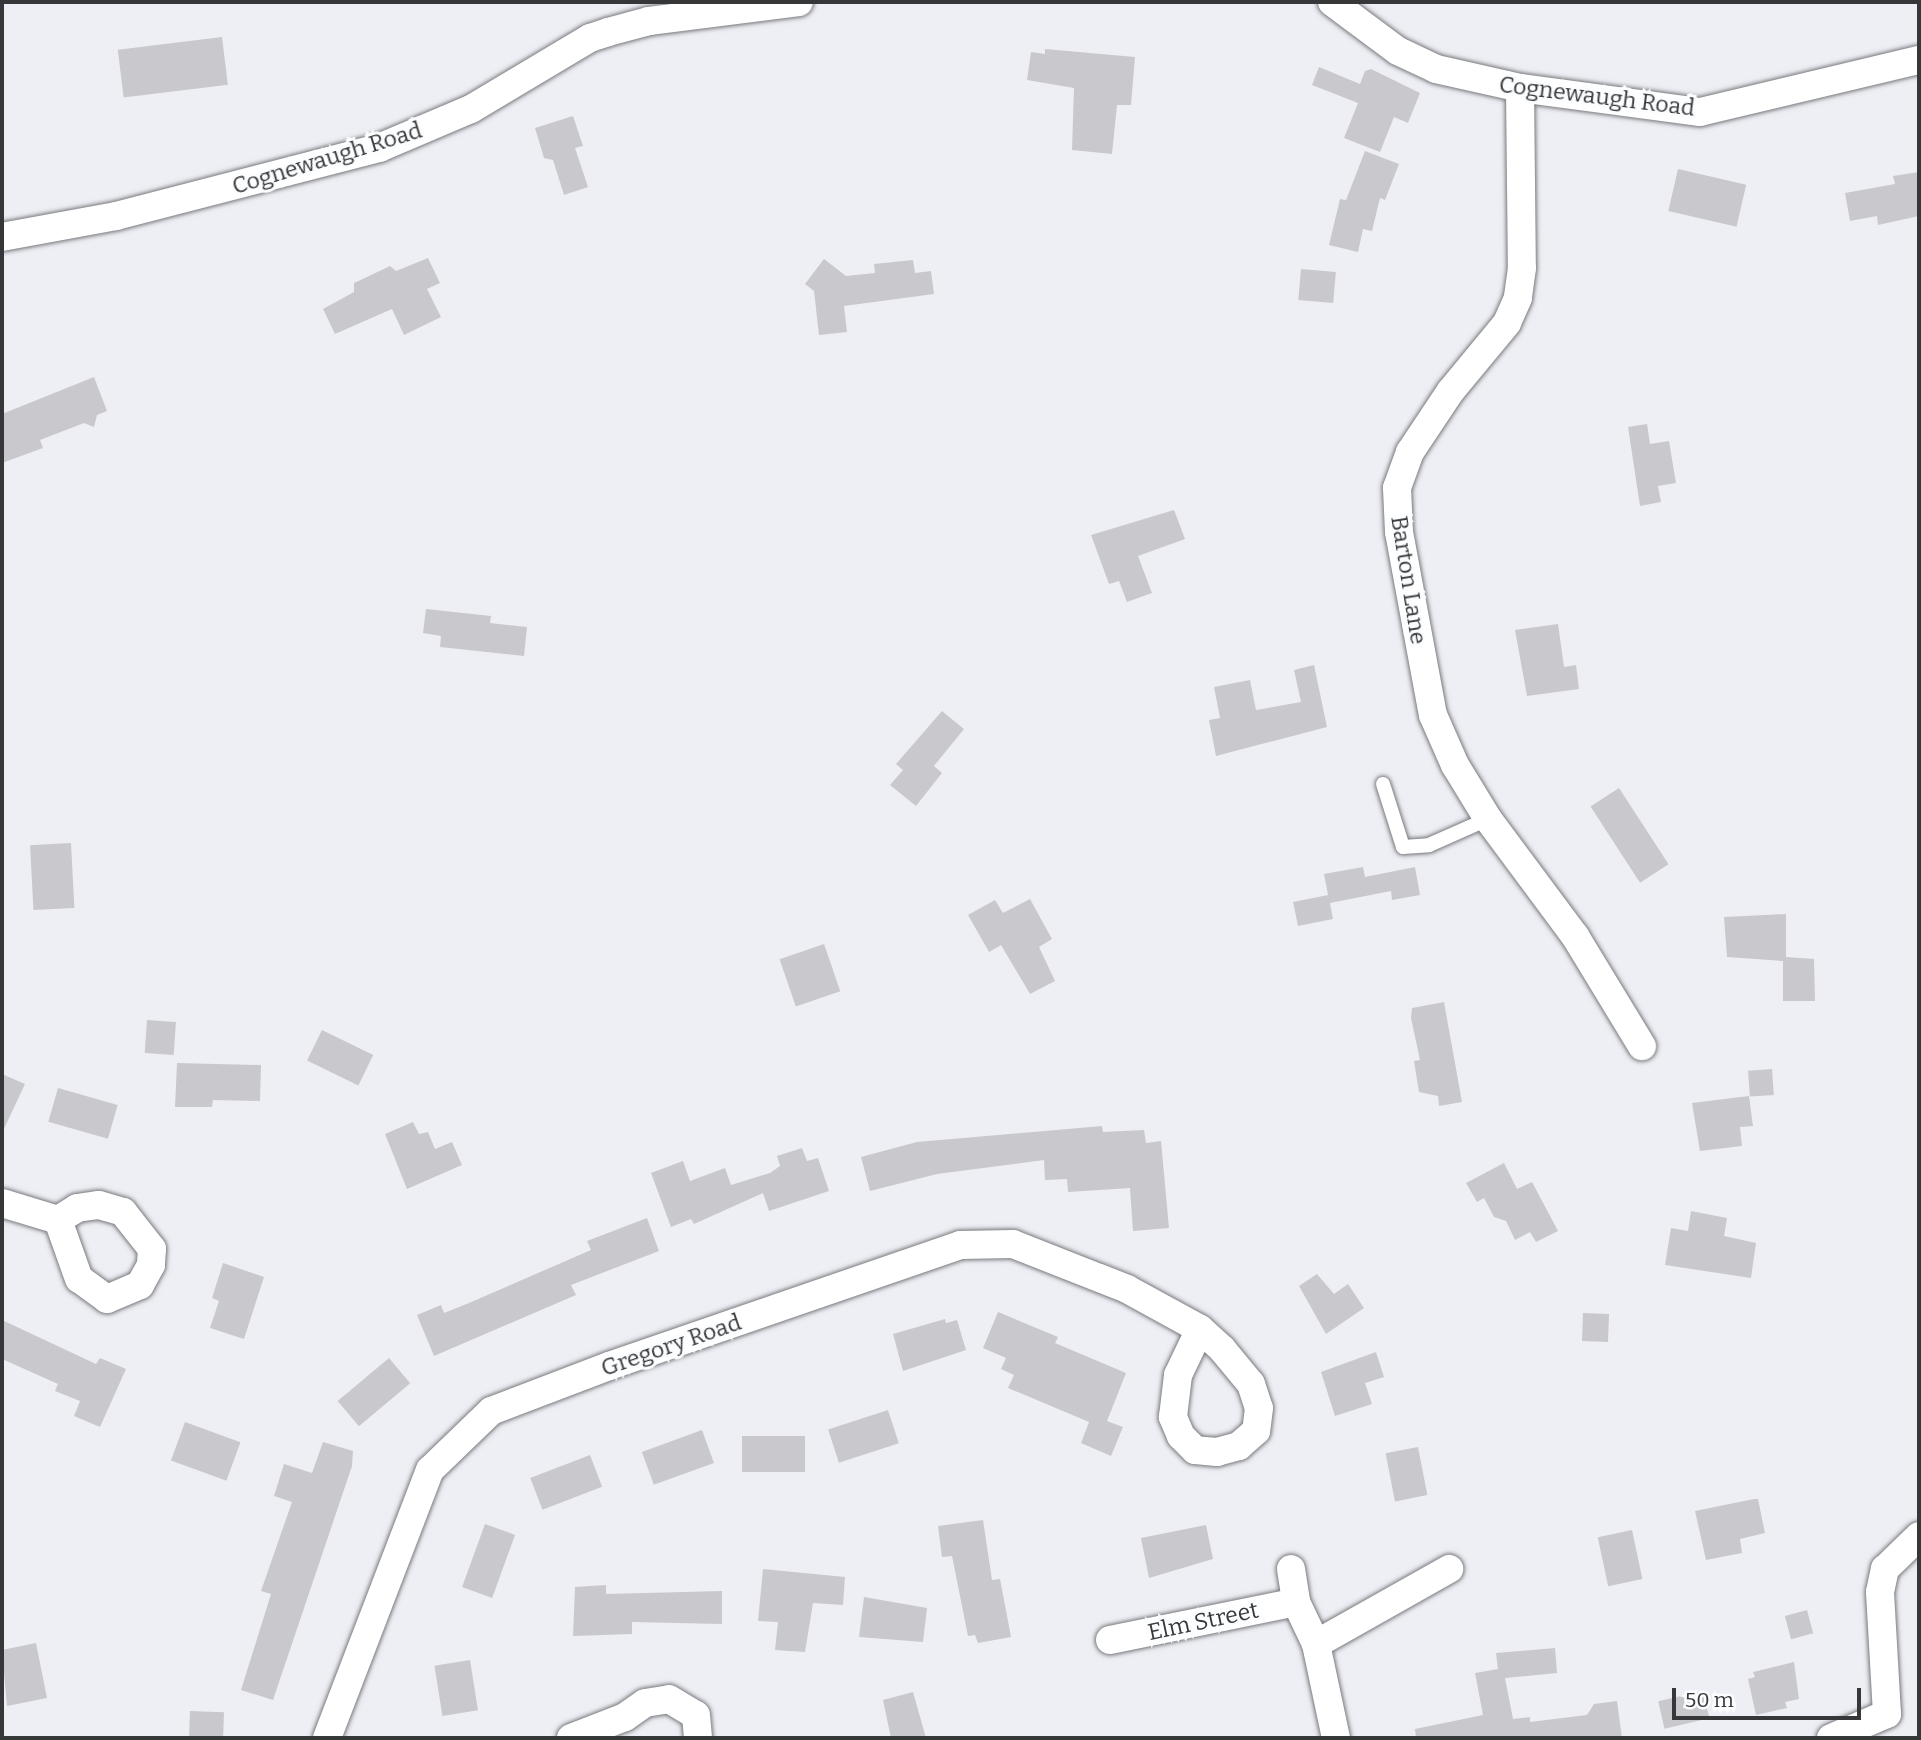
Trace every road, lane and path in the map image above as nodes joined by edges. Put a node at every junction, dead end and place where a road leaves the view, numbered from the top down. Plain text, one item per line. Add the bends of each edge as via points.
1 (799, 2) edge
2 (1332, 2) edge
3 (1919, 60) edge
4 (1520, 88) junction
5 (2, 237) edge
6 (1383, 784) dead end
7 (1488, 819) junction
8 (1642, 1046) dead end
9 (2, 1203) edge
10 (58, 1220) dead end
11 (1200, 1329) dead end
12 (1919, 1536) edge
13 (1291, 1569) dead end
14 (1449, 1569) dead end
15 (1296, 1602) junction
16 (1110, 1640) dead end
17 (1316, 1644) junction
18 (579, 1737) edge
19 (1836, 1737) edge
20 (327, 1738) edge
21 (698, 1738) edge
22 (1336, 1738) edge

1 - 5 street, Cognewaugh Road via 649,21 608,32 590,38 463,113 379,148 116,216
2 - 4 street, Cognewaugh Road via 1398,51 1436,69
3 - 4 street, Cognewaugh Road via 1700,111
4 - 7 street, Barton Lane via 1522,268 1518,298 1507,323 1450,392 1410,452 1397,488 1406,581 1433,715 1455,765
6 - 7 lane via 1396,838 1403,847 1429,845
7 - 8 street, Barton Lane via 1575,936
9 - 10 street
11 - 20 street, Gregory Road via 1127,1289 1013,1244 960,1245 491,1411 430,1470
12 - 19 street via 1885,1569 1880,1592 1887,1714
13 - 15 street
14 - 17 street
15 - 16 street, Elm Street
15 - 17 street
17 - 22 street
18 - 21 street via 645,1703 669,1699 696,1715

